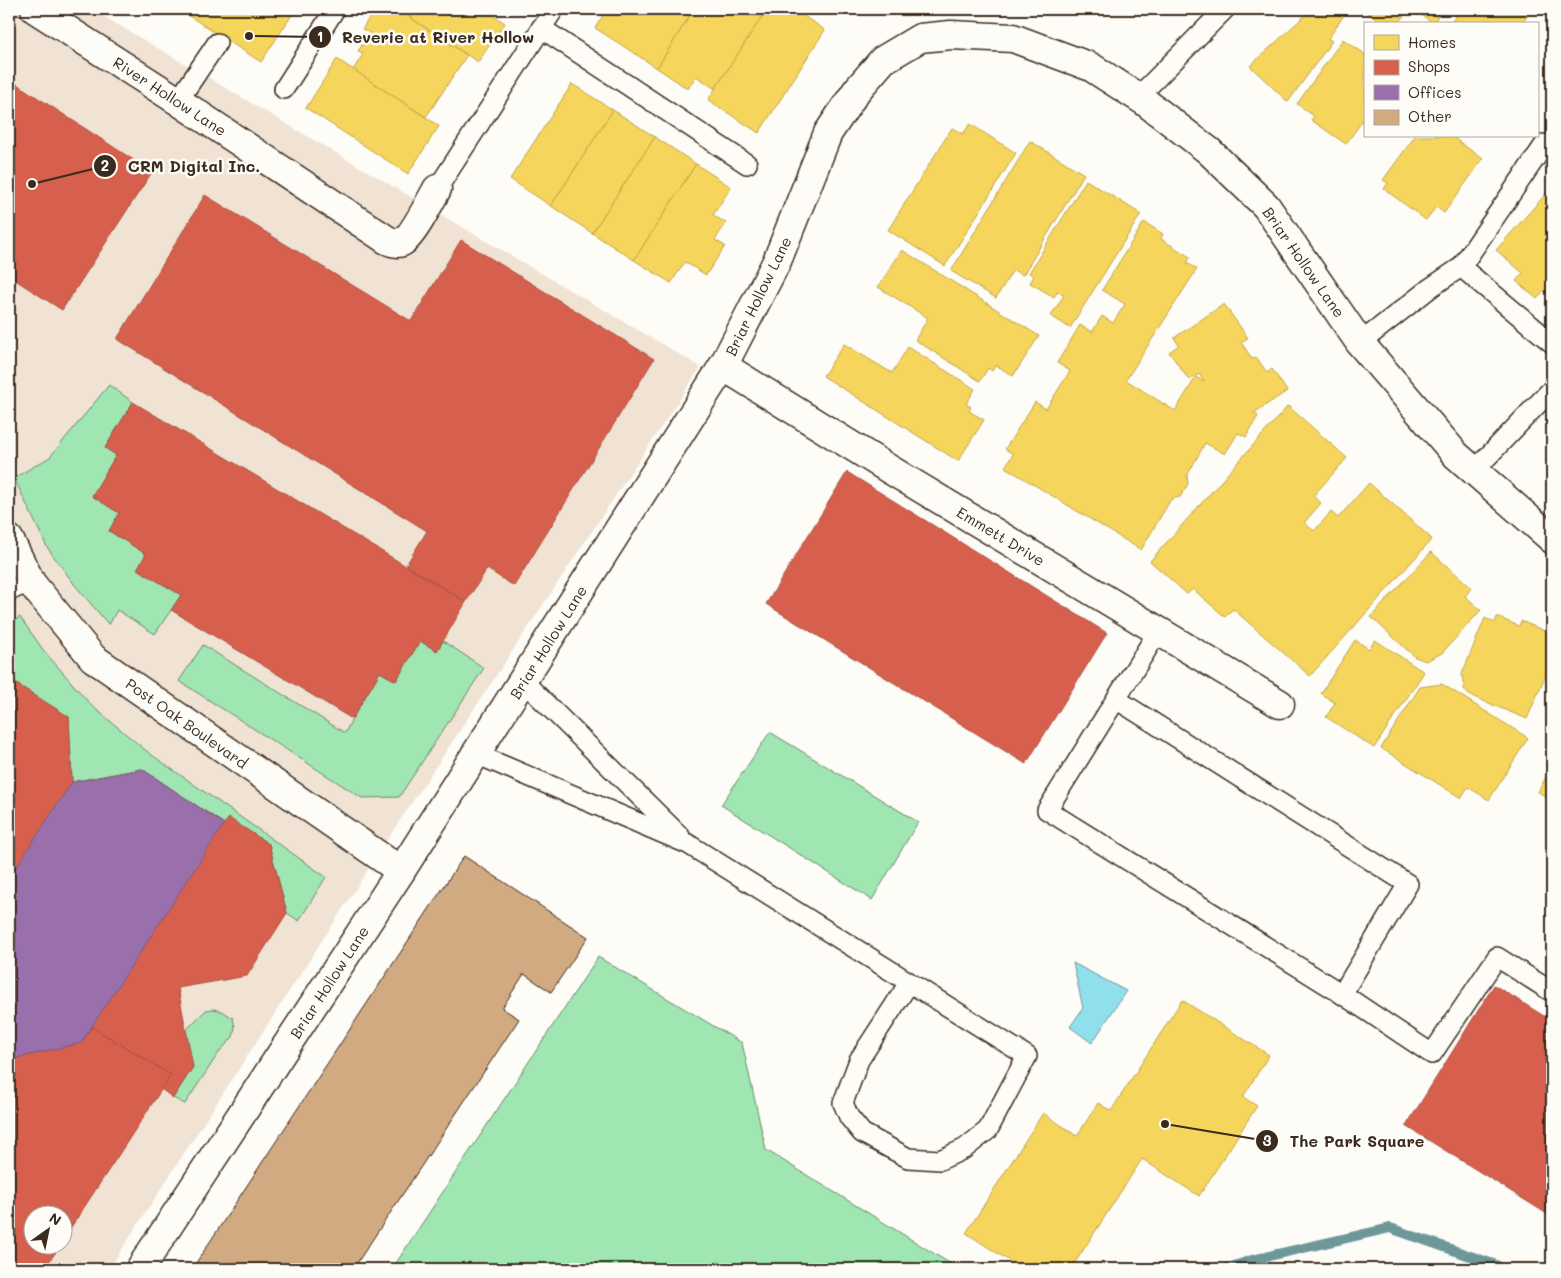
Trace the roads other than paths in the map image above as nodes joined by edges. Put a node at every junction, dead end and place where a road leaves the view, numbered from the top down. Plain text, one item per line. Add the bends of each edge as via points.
1 (35, 9) edge
2 (335, 9) edge
3 (554, 9) edge
4 (1225, 9) edge
5 (541, 28) junction
6 (217, 43) dead end
7 (284, 90) dead end
8 (1138, 97) junction
9 (178, 100) junction
10 (1545, 144) dead end
11 (748, 164) dead end
12 (437, 189) joint
13 (1462, 267) junction
14 (1360, 343) junction
15 (1552, 343) edge
16 (723, 366) junction
17 (1552, 389) edge
18 (1474, 471) junction
19 (9, 539) edge
20 (1552, 539) edge
21 (20, 586) edge
22 (1159, 630) junction
23 (523, 681) junction
24 (1116, 699) junction
25 (1280, 704) dead end
26 (476, 754) junction
27 (688, 844) junction
28 (401, 871) junction
29 (909, 982) junction
30 (1552, 992) edge
31 (1342, 994) junction
32 (140, 1269) edge

1 - 9 street, River Hollow Lane
2 - 7 lane
3 - 5 lane
4 - 8 lane
5 - 11 lane
5 - 12 lane
6 - 9 lane
8 - 14 street, Briar Hollow Lane via 1209,151 1266,206
8 - 16 street, Briar Hollow Lane via 1090,67 1012,38 951,35 920,38 883,60 857,90 828,133 778,261
9 - 12 street, River Hollow Lane via 387,240 402,242 410,236
10 - 13 lane
13 - 14 lane
13 - 15 lane
14 - 18 street, Briar Hollow Lane via 1456,455
16 - 22 street, Emmett Drive
16 - 23 street, Briar Hollow Lane
17 - 18 lane
18 - 20 street, Briar Hollow Lane
19 - 21 street, Post Oak Boulevard
21 - 28 street, Post Oak Boulevard via 93,658
22 - 24 lane
22 - 25 street, Emmett Drive
23 - 26 street, Briar Hollow Lane
23 - 27 lane
24 - 31 lane via 1408,884
24 - 31 lane via 1047,810
26 - 27 lane
26 - 28 street, Briar Hollow Lane
27 - 29 lane
28 - 32 street, Briar Hollow Lane
29 - 29 lane via 1028,1056 988,1130 964,1149 940,1160 908,1158 862,1133 843,1103 859,1060
30 - 31 lane via 1497,957 1432,1054

